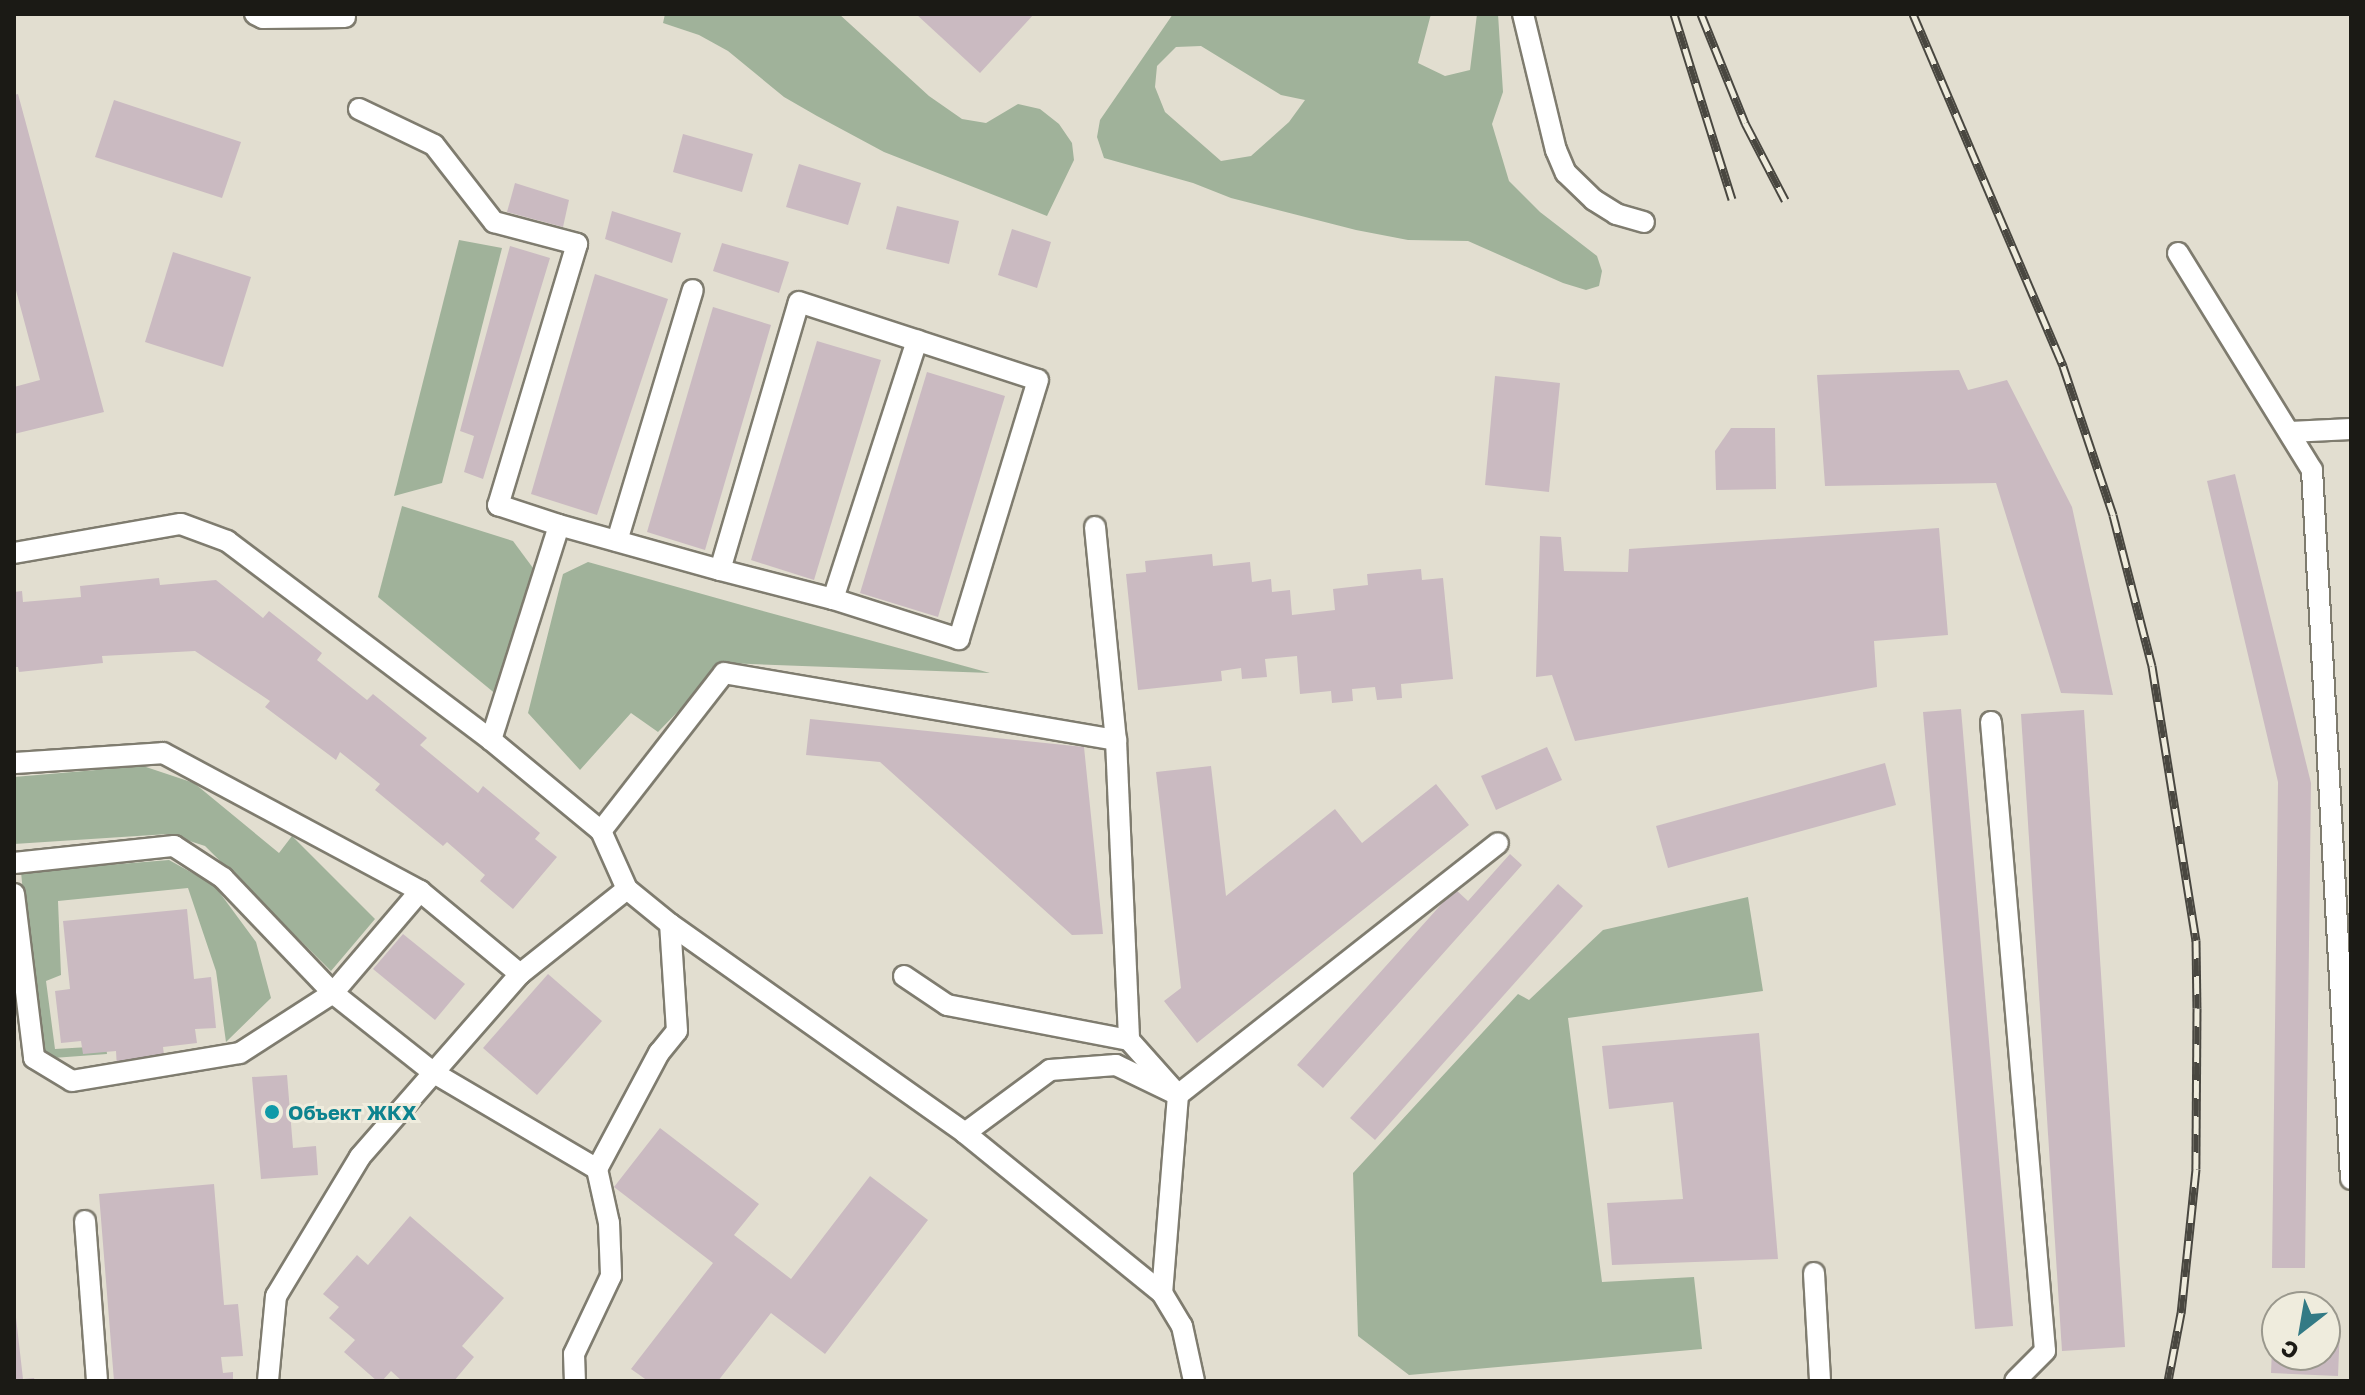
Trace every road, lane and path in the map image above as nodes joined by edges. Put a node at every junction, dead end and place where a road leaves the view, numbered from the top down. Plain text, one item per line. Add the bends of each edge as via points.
1 (255, 14) edge
2 (1523, 14) edge
3 (345, 17) dead end
4 (359, 109) dead end
5 (1644, 222) dead end
6 (2178, 253) dead end
7 (693, 290) dead end
8 (917, 340) junction
9 (2351, 429) edge
10 (2290, 432) junction
11 (559, 525) junction
12 (1095, 527) dead end
13 (617, 541) junction
14 (14, 553) edge
15 (720, 570) junction
16 (833, 599) junction
17 (1991, 722) dead end
18 (491, 740) junction
19 (1116, 740) junction
20 (14, 763) edge
21 (601, 831) junction
22 (1498, 843) dead end
23 (14, 863) edge
24 (627, 889) junction
25 (420, 891) junction
26 (14, 894) edge
27 (670, 924) junction
28 (2345, 948) edge
29 (520, 974) junction
30 (904, 976) dead end
31 (333, 993) junction
32 (20, 995) edge
33 (1129, 1040) junction
34 (434, 1073) junction
35 (1178, 1095) junction
36 (965, 1133) junction
37 (597, 1169) junction
38 (2351, 1179) edge
39 (85, 1221) dead end
40 (1814, 1273) dead end
41 (1162, 1293) junction
42 (97, 1381) edge
43 (268, 1381) edge
44 (575, 1381) edge
45 (1194, 1381) edge
46 (1820, 1381) edge
47 (2015, 1381) edge

1 - 3 lane
2 - 5 lane via 1566,173 1616,214
4 - 11 lane via 434,145 494,222 577,244 498,505
6 - 10 lane
7 - 13 lane
8 - 15 lane via 799,302
8 - 16 lane
8 - 16 lane via 1038,380 959,639
9 - 10 lane
10 - 28 lane via 2312,470
11 - 13 lane
11 - 18 lane
12 - 19 lane
13 - 15 lane
14 - 18 lane via 181,524 227,541
15 - 16 lane
17 - 47 lane via 2045,1351
18 - 21 lane
19 - 21 lane via 724,673
19 - 33 lane
20 - 25 lane via 163,753
21 - 24 lane
22 - 35 lane
23 - 31 lane via 174,846 223,878
24 - 27 lane
24 - 29 lane
25 - 29 lane
25 - 31 lane
26 - 32 lane
27 - 36 lane
27 - 37 lane via 677,1031 659,1053
28 - 38 lane
29 - 34 lane
30 - 33 lane via 947,1005
31 - 32 lane via 240,1053 72,1081 34,1058
31 - 34 lane
33 - 35 lane
34 - 37 lane
34 - 43 lane via 360,1157 276,1296
35 - 36 lane via 1116,1065 1050,1070
35 - 41 lane
36 - 41 lane
37 - 44 lane via 609,1223 611,1276 574,1354
39 - 42 lane
40 - 46 lane
41 - 45 lane via 1182,1326

